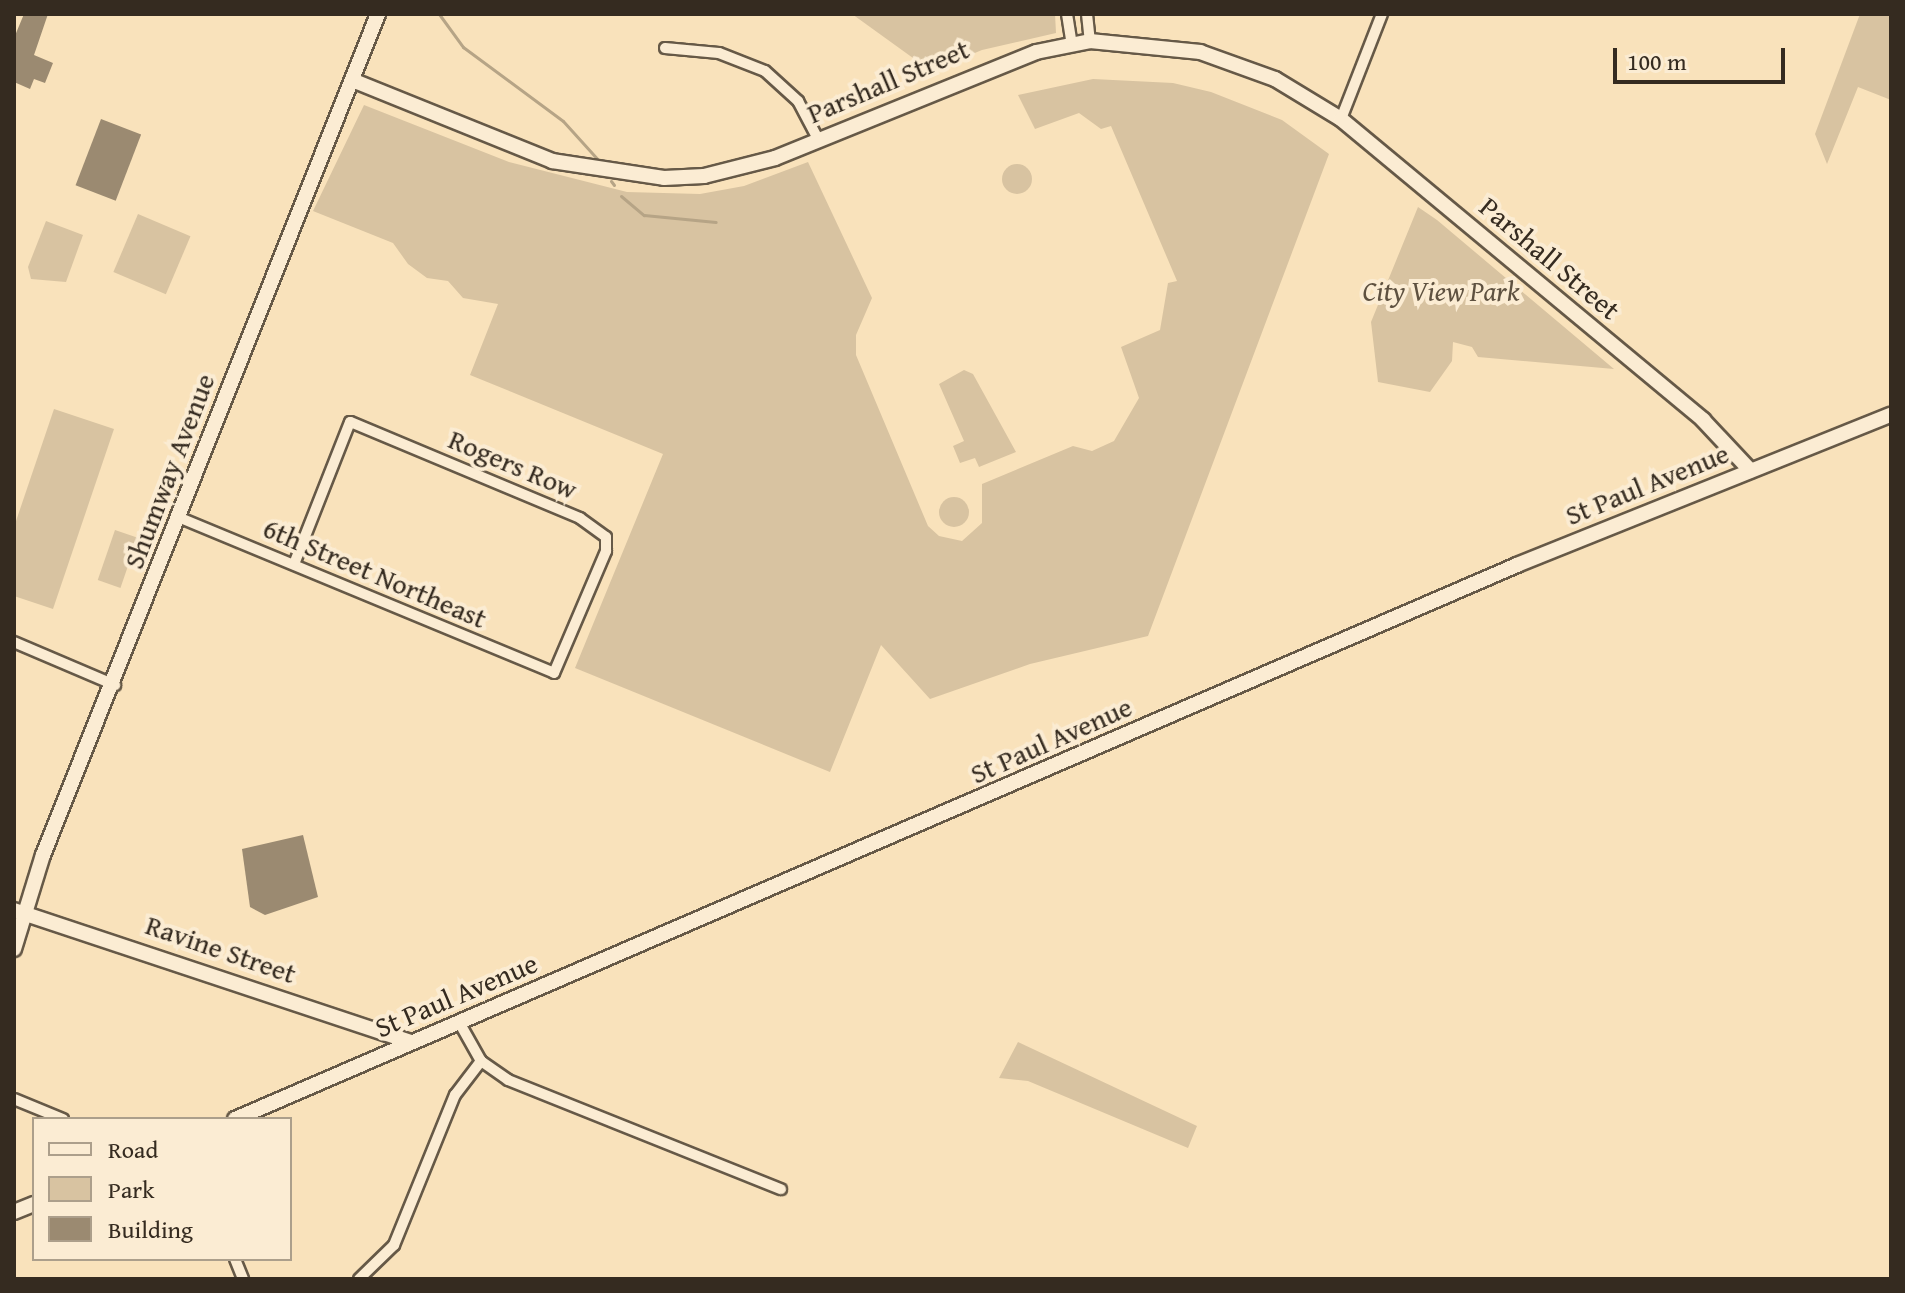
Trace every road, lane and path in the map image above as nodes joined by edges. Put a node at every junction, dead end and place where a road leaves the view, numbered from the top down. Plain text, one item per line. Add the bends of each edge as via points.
1 (378, 14) edge
2 (1067, 14) edge
3 (1087, 14) edge
4 (1382, 14) edge
5 (1090, 41) junction
6 (1072, 44) junction
7 (665, 48) dead end
8 (352, 80) junction
9 (1341, 119) junction
10 (818, 139) junction
11 (1891, 415) edge
12 (1750, 470) junction
13 (178, 517) junction
14 (294, 564) junction
15 (14, 642) edge
16 (554, 673) joint
17 (115, 685) junction
18 (21, 911) edge
19 (14, 949) edge
20 (459, 1022) junction
21 (411, 1042) junction
22 (481, 1061) junction
23 (14, 1099) edge
24 (58, 1117) edge
25 (240, 1117) edge
26 (781, 1189) dead end
27 (359, 1279) edge

1 - 8 street, Shumway Avenue
2 - 6 street
3 - 5 street
4 - 9 street
5 - 6 street, Parshall Street
5 - 9 street, Parshall Street via 1153,44 1238,64
6 - 10 street, Parshall Street via 981,70
7 - 10 street via 719,53 765,71 798,101
8 - 10 street, Parshall Street via 552,161 626,177 739,169
8 - 13 street, Shumway Avenue
9 - 12 street, Parshall Street via 1703,420
11 - 12 street, St Paul Avenue
12 - 20 street, St Paul Avenue
13 - 14 street, 6th Street Northeast
13 - 17 street, Shumway Avenue
14 - 16 street, 6th Street Northeast
14 - 16 street, Rogers Row via 350,422 580,518 606,537 606,551
15 - 17 street
17 - 18 street, Shumway Avenue
18 - 19 street, Shumway Avenue
18 - 21 street, Ravine Street
20 - 21 street, St Paul Avenue
20 - 22 street
21 - 25 street, St Paul Avenue
22 - 26 street via 508,1080
22 - 27 street via 455,1095 394,1245
23 - 24 street

